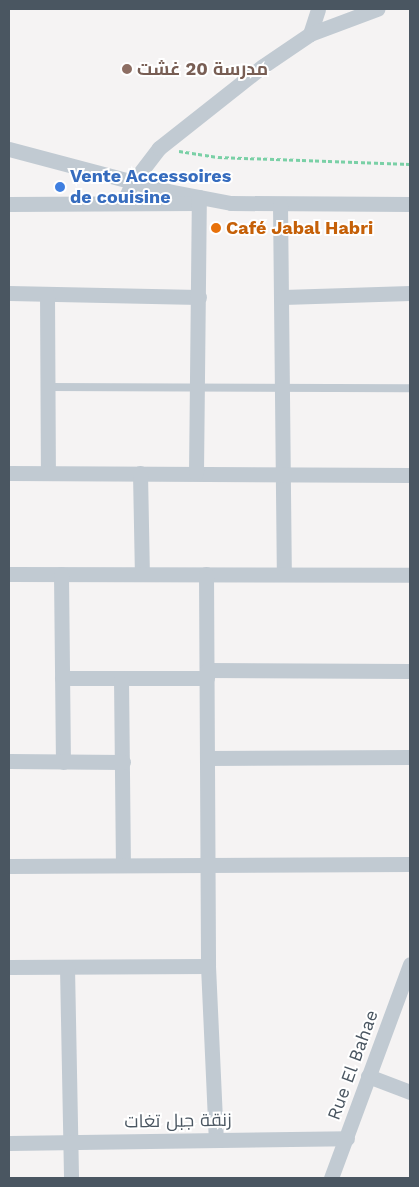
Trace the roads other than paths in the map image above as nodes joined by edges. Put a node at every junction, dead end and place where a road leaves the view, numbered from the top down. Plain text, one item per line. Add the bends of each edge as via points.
1 (318, 9) edge
2 (377, 9) edge
3 (310, 34) junction
4 (9, 149) edge
5 (133, 182) junction
6 (199, 200) junction
7 (123, 203) junction
8 (9, 204) edge
9 (280, 204) junction
10 (410, 204) edge
11 (9, 293) edge
12 (410, 293) edge
13 (47, 294) junction
14 (198, 297) junction
15 (283, 297) junction
16 (47, 387) junction
17 (196, 388) junction
18 (410, 388) edge
19 (284, 389) junction
20 (48, 472) junction
21 (9, 473) edge
22 (140, 473) junction
23 (196, 473) junction
24 (283, 475) junction
25 (410, 475) edge
26 (9, 574) edge
27 (61, 574) junction
28 (142, 574) junction
29 (206, 574) junction
30 (284, 574) junction
31 (410, 575) edge
32 (410, 671) edge
33 (207, 674) junction
34 (62, 678) junction
35 (121, 678) junction
36 (410, 757) edge
37 (207, 758) junction
38 (9, 762) edge
39 (63, 762) junction
40 (122, 762) junction
41 (122, 864) junction
42 (410, 864) edge
43 (207, 865) junction
44 (9, 866) edge
45 (410, 964) edge
46 (208, 966) junction
47 (9, 967) edge
48 (67, 967) junction
49 (406, 987) edge
50 (368, 1076) junction
51 (410, 1092) edge
52 (347, 1138) junction
53 (216, 1140) junction
54 (71, 1141) junction
55 (9, 1143) edge
56 (71, 1178) edge
57 (330, 1178) edge

1 - 3 street
2 - 3 street
3 - 5 street via 262,66 159,148
4 - 5 street
5 - 6 street
5 - 7 street
6 - 7 street
6 - 9 street
6 - 14 street
7 - 8 street
9 - 10 street
9 - 15 street
11 - 13 street
12 - 15 street
13 - 14 street
13 - 16 street
14 - 17 street
15 - 19 street
16 - 17 lane
16 - 20 street
17 - 19 lane
17 - 23 street
18 - 19 lane
19 - 24 street
20 - 21 street
20 - 22 street
22 - 23 street
22 - 28 street
23 - 24 street
24 - 25 street
24 - 30 street
26 - 27 street
27 - 28 street
27 - 34 street
28 - 29 street
29 - 30 street
29 - 33 street
30 - 31 street
32 - 33 street
33 - 35 street
33 - 37 street
34 - 35 street
34 - 39 street
35 - 40 street
36 - 37 street
37 - 43 street
38 - 39 street
39 - 40 street
40 - 41 street
41 - 43 street
41 - 44 street
42 - 43 street
43 - 46 street
45 - 49 street, Rue El Bahae
46 - 48 street
46 - 53 street
47 - 48 street
48 - 54 street
49 - 50 street, Rue El Bahae
50 - 51 street
50 - 52 street, Rue El Bahae
52 - 53 street, زنقة جبل تغات
52 - 57 street, Rue El Bahae
53 - 54 street, زنقة جبل تغات
54 - 55 street, زنقة جبل تغات
54 - 56 street

